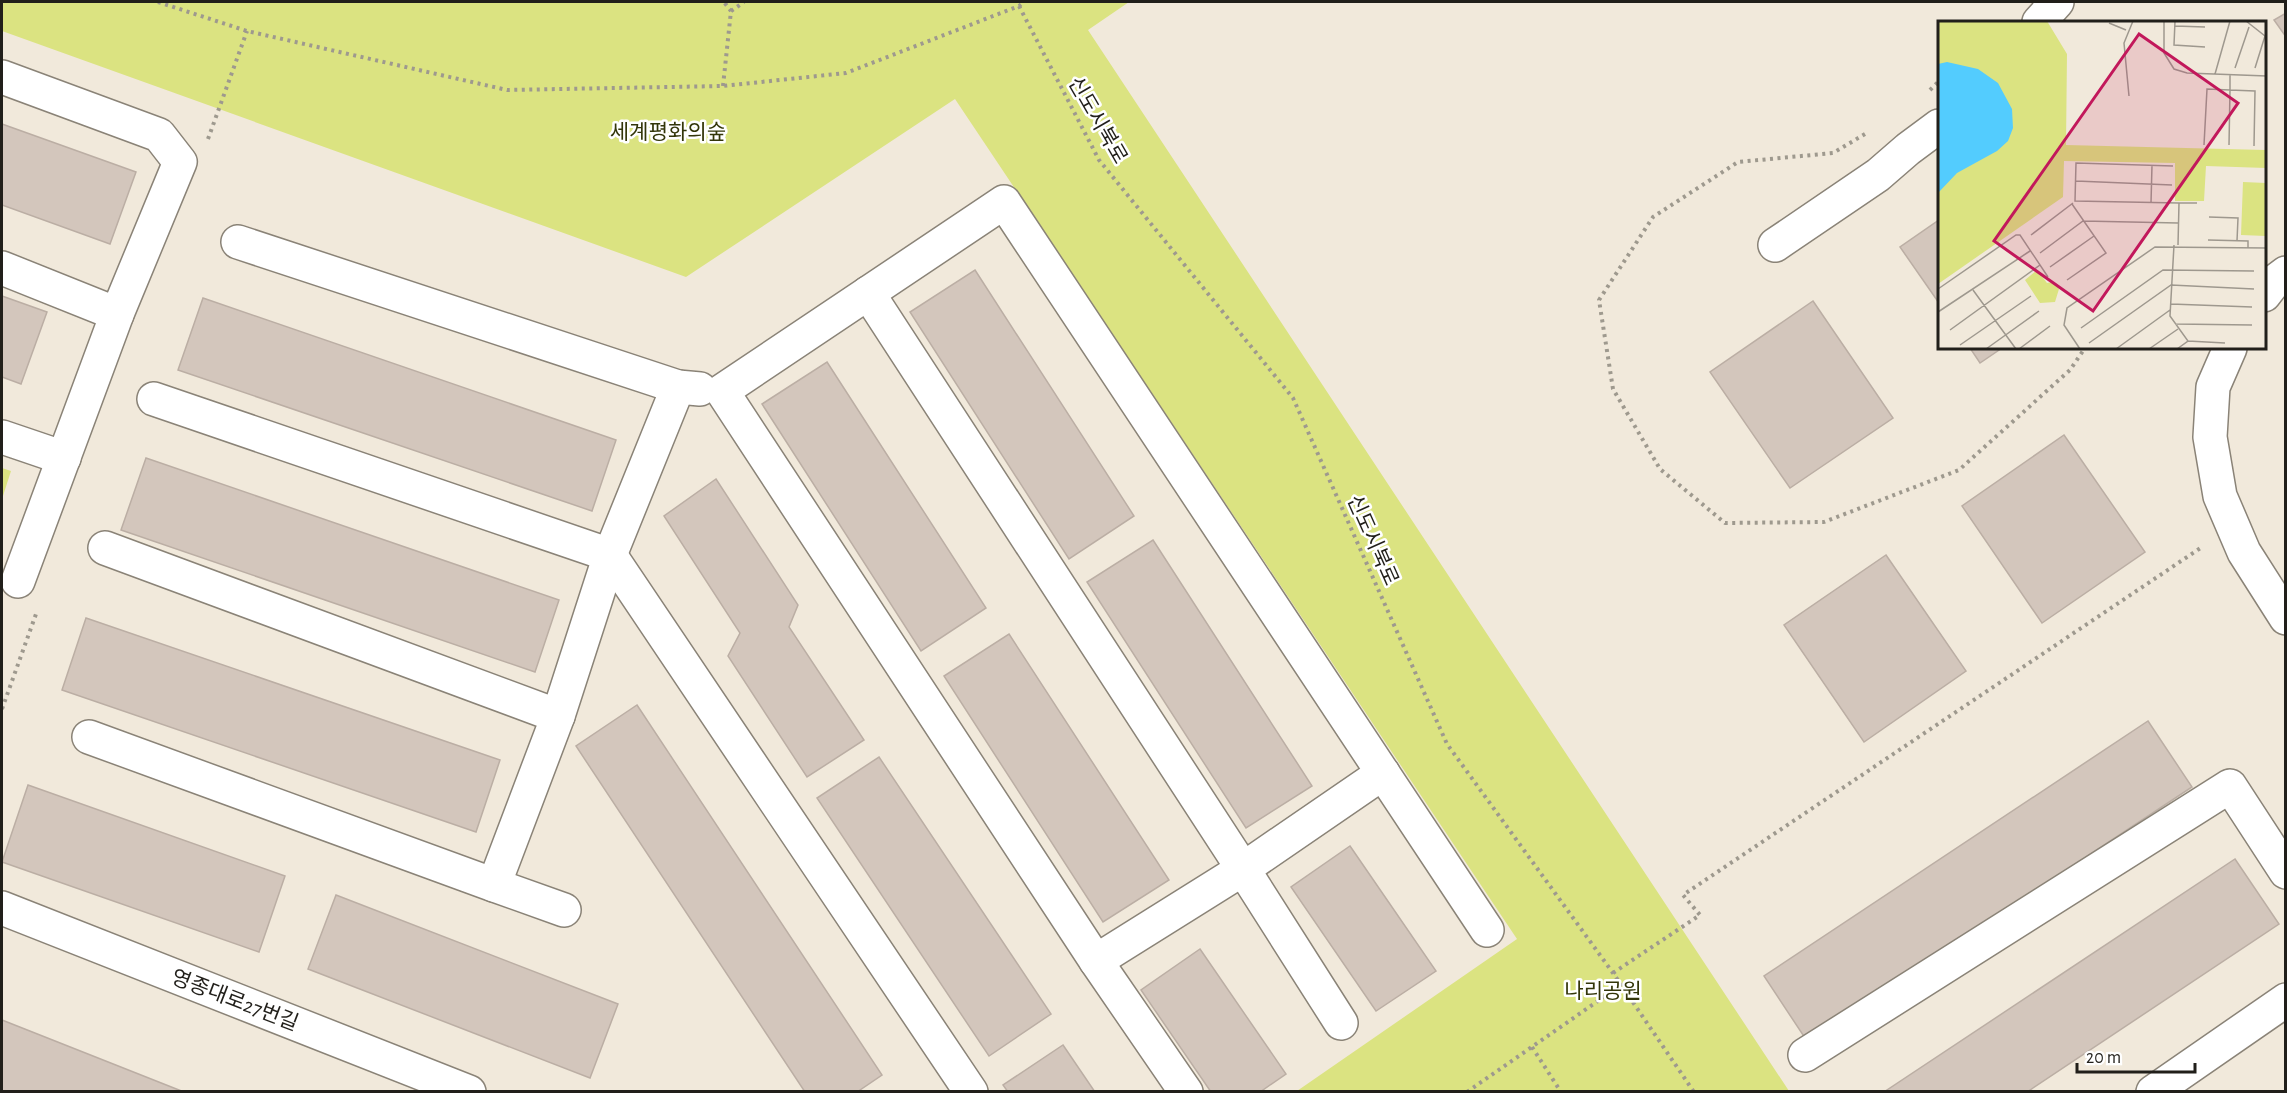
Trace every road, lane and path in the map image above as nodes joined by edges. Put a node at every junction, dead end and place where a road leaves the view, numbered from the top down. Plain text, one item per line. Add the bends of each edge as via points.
1 (159, 2) edge
2 (724, 2) edge
3 (744, 2) edge
4 (1024, 2) edge
5 (2057, 2) edge
6 (1019, 6) junction
7 (731, 11) junction
8 (2040, 21) edge
9 (2, 77) edge
10 (1938, 82) edge
11 (723, 86) junction
12 (1926, 94) dead end
13 (1938, 127) edge
14 (1872, 130) dead end
15 (238, 242) dead end
16 (1775, 245) dead end
17 (2, 268) edge
18 (2286, 273) edge
19 (867, 292) junction
20 (2266, 294) edge
21 (117, 314) junction
22 (2084, 350) edge
23 (2229, 350) edge
24 (678, 387) junction
25 (722, 391) junction
26 (154, 399) dead end
27 (2, 437) edge
28 (64, 458) junction
29 (2233, 526) junction
30 (105, 548) dead end
31 (610, 555) junction
32 (18, 582) dead end
33 (2286, 618) edge
34 (558, 716) junction
35 (89, 737) dead end
36 (1383, 773) junction
37 (1244, 868) junction
38 (2286, 872) edge
39 (494, 885) junction
40 (2, 908) edge
41 (564, 910) dead end
42 (1487, 930) dead end
43 (1096, 961) junction
44 (1613, 973) junction
45 (1622, 985) junction
46 (2286, 1000) edge
47 (1341, 1023) dead end
48 (1532, 1047) junction
49 (1805, 1055) dead end
50 (469, 1092) edge
51 (971, 1092) edge
52 (1186, 1092) edge
53 (1467, 1092) edge
54 (1561, 1092) edge
55 (1694, 1092) edge
56 (2153, 1092) edge

1 - 11 path via 247,32 507,90
2 - 7 path
3 - 7 path
4 - 6 path
5 - 8 street
6 - 11 path via 846,73
6 - 44 path, 신도시북로 via 1099,159 1293,398 1447,744
7 - 11 path
9 - 21 street via 159,135 180,162
10 - 12 path
13 - 16 street via 1878,175
14 - 22 path via 1833,153 1738,162 1653,217 1599,300 1612,389 1660,469 1725,524 1824,522 1959,470 2070,370
15 - 24 street
17 - 21 street
18 - 20 street
19 - 25 street
19 - 36 street via 1004,202
19 - 37 street
21 - 28 street
23 - 29 street via 2213,387 2210,437 2220,496
24 - 25 street
24 - 31 street
25 - 43 street
26 - 31 street
27 - 28 street
28 - 32 street
29 - 33 street via 2244,552
29 - 44 path via 1683,894 1700,915
30 - 34 street
31 - 34 street
31 - 51 street
34 - 39 street
35 - 39 street
36 - 37 street
36 - 42 street
37 - 43 street
37 - 47 street
38 - 49 street via 2230,786
39 - 41 street
40 - 50 street, 영종대로27번길
43 - 52 street
44 - 45 path, 신도시북로
45 - 48 path
45 - 55 path, 신도시북로
46 - 56 street
48 - 53 path
48 - 54 path

